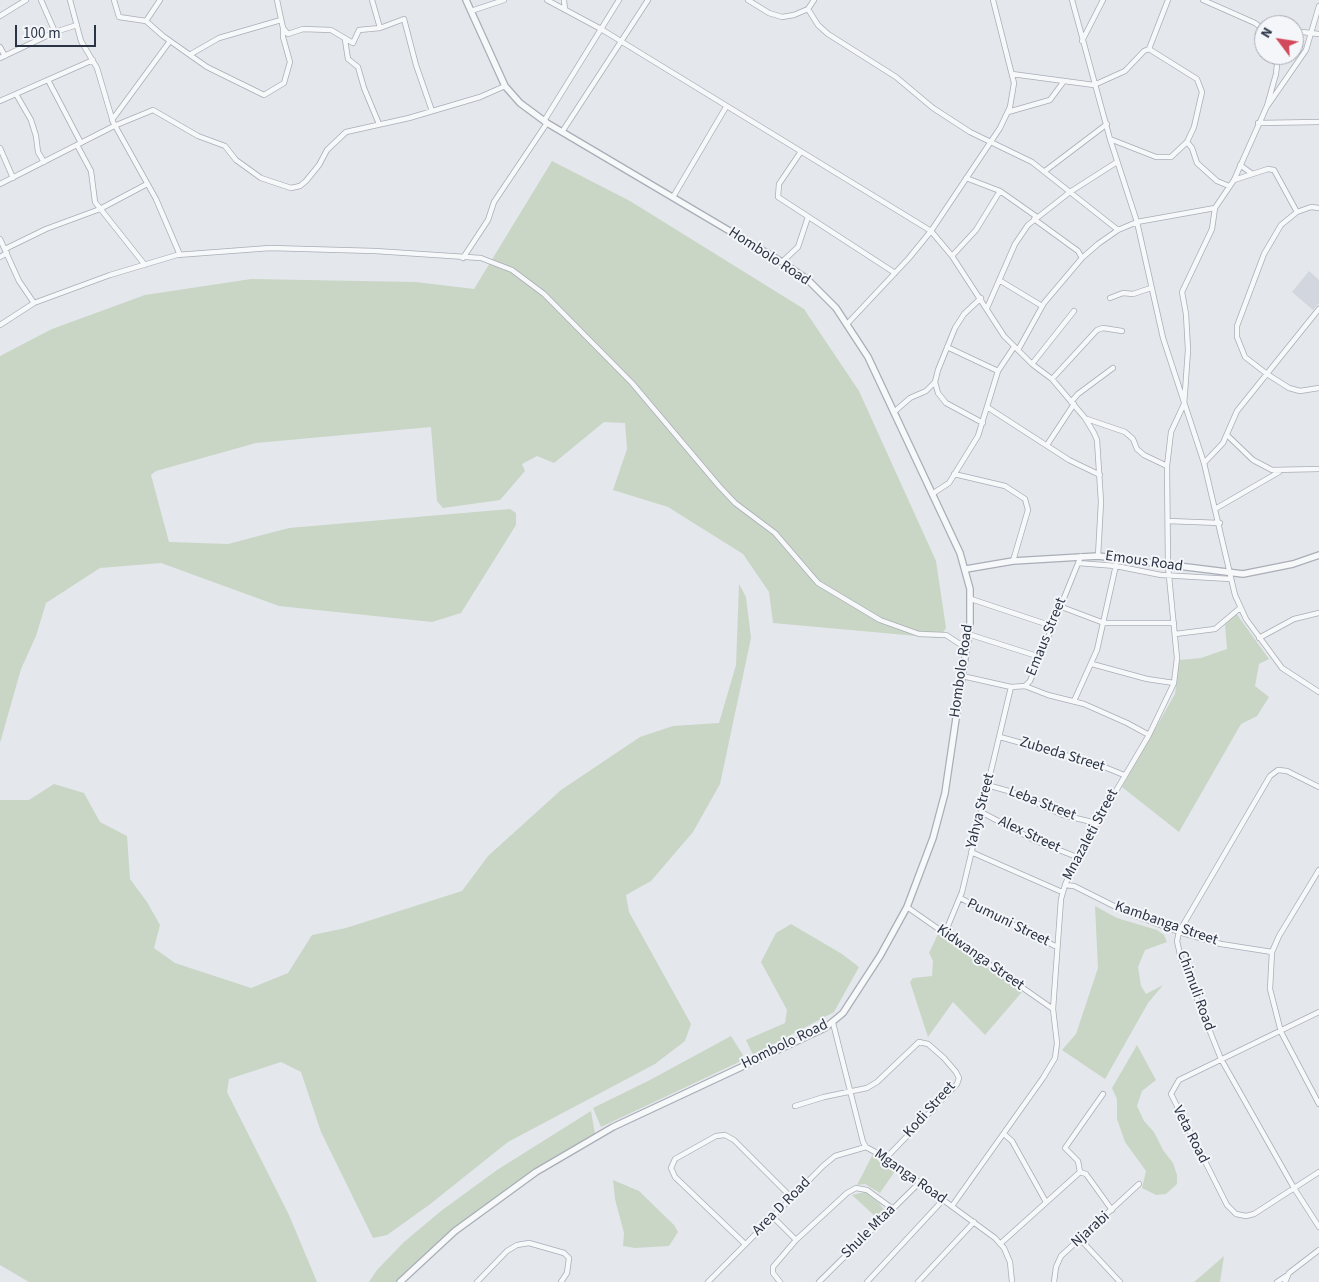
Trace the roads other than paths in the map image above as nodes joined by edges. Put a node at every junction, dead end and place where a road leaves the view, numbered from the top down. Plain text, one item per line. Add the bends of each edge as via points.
1 (26, 0) edge
2 (41, 0) edge
3 (70, 0) edge
4 (114, 0) edge
5 (160, 0) edge
6 (277, 0) edge
7 (372, 0) edge
8 (466, 0) edge
9 (504, 0) edge
10 (547, 0) edge
11 (564, 0) edge
12 (619, 0) edge
13 (648, 0) edge
14 (748, 0) edge
15 (814, 0) edge
16 (993, 0) edge
17 (1072, 0) edge
18 (1103, 0) edge
19 (1168, 0) edge
20 (1203, 0) edge
21 (1319, 6) edge
22 (808, 9) junction
23 (565, 10) junction
24 (472, 11) junction
25 (0, 16) edge
26 (281, 20) junction
27 (146, 21) junction
28 (1254, 23) edge
29 (77, 25) junction
30 (283, 28) junction
31 (380, 28) junction
32 (601, 29) junction
33 (55, 32) junction
34 (1304, 32) edge
35 (1313, 32) junction
36 (1319, 34) edge
37 (345, 40) junction
38 (170, 41) junction
39 (1082, 41) junction
40 (622, 42) junction
41 (0, 47) edge
42 (1149, 49) junction
43 (191, 54) junction
44 (2, 57) edge
45 (93, 60) junction
46 (1277, 65) edge
47 (1012, 74) junction
48 (48, 80) junction
49 (1064, 81) junction
50 (1094, 85) junction
51 (506, 86) junction
52 (16, 94) junction
53 (0, 101) edge
54 (1267, 106) junction
55 (726, 108) junction
56 (432, 112) junction
57 (1008, 112) junction
58 (112, 120) junction
59 (545, 122) junction
60 (1319, 122) edge
61 (1258, 123) junction
62 (379, 124) junction
63 (1107, 124) junction
64 (114, 126) junction
65 (562, 132) junction
66 (1110, 139) junction
67 (991, 141) junction
68 (1187, 142) junction
69 (79, 144) junction
70 (0, 148) edge
71 (800, 153) junction
72 (44, 162) junction
73 (1118, 162) junction
74 (1240, 165) junction
75 (1045, 171) junction
76 (1251, 173) junction
77 (13, 178) junction
78 (966, 178) junction
79 (1234, 180) junction
80 (0, 184) edge
81 (147, 184) junction
82 (1229, 186) junction
83 (1000, 191) junction
84 (1070, 192) junction
85 (673, 197) junction
86 (1215, 208) junction
87 (1319, 208) edge
88 (100, 210) junction
89 (1297, 212) junction
90 (808, 217) junction
91 (1036, 218) junction
92 (1137, 222) junction
93 (1118, 230) junction
94 (930, 232) junction
95 (0, 239) edge
96 (6, 251) junction
97 (180, 255) junction
98 (952, 256) junction
99 (0, 257) edge
100 (463, 258) junction
101 (1082, 258) junction
102 (782, 262) junction
103 (144, 265) junction
104 (895, 273) junction
105 (999, 280) junction
106 (1151, 288) junction
107 (981, 298) junction
108 (1110, 298) dead end
109 (34, 302) junction
110 (1042, 306) junction
111 (987, 308) junction
112 (1319, 310) edge
113 (1074, 312) dead end
114 (848, 323) junction
115 (0, 325) edge
116 (1122, 331) dead end
117 (948, 347) junction
118 (1016, 349) junction
119 (1032, 364) junction
120 (1112, 368) dead end
121 (998, 371) junction
122 (1267, 374) junction
123 (1052, 379) junction
124 (936, 382) junction
125 (1319, 388) edge
126 (1072, 403) junction
127 (1184, 404) junction
128 (987, 407) junction
129 (894, 412) junction
130 (1085, 418) junction
131 (983, 422) junction
132 (1227, 435) junction
133 (1047, 446) junction
134 (1204, 463) junction
135 (1167, 466) junction
136 (1319, 469) edge
137 (1279, 472) junction
138 (954, 474) junction
139 (1100, 475) junction
140 (932, 494) junction
141 (1215, 508) junction
142 (1168, 521) junction
143 (1220, 523) junction
144 (1319, 555) edge
145 (1081, 556) junction
146 (1098, 556) junction
147 (1117, 558) junction
148 (1013, 560) junction
149 (1078, 563) junction
150 (1116, 566) junction
151 (1168, 566) junction
152 (966, 569) junction
153 (1169, 575) junction
154 (1231, 577) junction
155 (971, 599) junction
156 (1059, 606) junction
157 (1240, 608) junction
158 (1319, 614) edge
159 (1104, 623) junction
160 (1174, 623) junction
161 (1052, 626) junction
162 (968, 634) junction
163 (1176, 634) junction
164 (1258, 638) junction
165 (966, 648) junction
166 (1040, 657) junction
167 (1092, 664) junction
168 (962, 676) junction
169 (1174, 683) junction
170 (1025, 686) junction
171 (1011, 687) junction
172 (1318, 689) edge
173 (1074, 701) junction
174 (1149, 735) junction
175 (1000, 737) junction
176 (1124, 776) junction
177 (987, 785) junction
178 (1319, 787) edge
179 (981, 812) junction
180 (1096, 823) junction
181 (971, 852) junction
182 (1077, 857) junction
183 (1319, 870) edge
184 (1064, 885) junction
185 (1062, 892) junction
186 (960, 898) junction
187 (907, 907) junction
188 (1179, 932) junction
189 (945, 933) junction
190 (1057, 947) junction
191 (1272, 952) junction
192 (1053, 1009) junction
193 (1319, 1012) edge
194 (833, 1023) junction
195 (1281, 1032) junction
196 (1221, 1059) junction
197 (850, 1092) junction
198 (1103, 1094) dead end
199 (1319, 1104) edge
200 (795, 1106) dead end
201 (1004, 1134) junction
202 (866, 1147) junction
203 (886, 1158) junction
204 (1080, 1172) junction
205 (1319, 1172) edge
206 (920, 1182) junction
207 (1140, 1184) dead end
208 (1294, 1188) junction
209 (792, 1198) junction
210 (943, 1200) junction
211 (1046, 1202) junction
212 (952, 1206) junction
213 (893, 1209) junction
214 (1112, 1210) junction
215 (773, 1217) junction
216 (974, 1222) junction
217 (1319, 1227) edge
218 (1080, 1239) junction
219 (796, 1240) junction
220 (745, 1244) junction
221 (1000, 1244) junction
222 (1319, 1250) edge
223 (1286, 1276) junction
224 (400, 1282) edge
225 (477, 1282) edge
226 (561, 1282) edge
227 (708, 1282) edge
228 (780, 1282) edge
229 (819, 1282) edge
230 (867, 1282) edge
231 (918, 1282) edge
232 (1012, 1282) edge
233 (1054, 1282) edge
234 (1120, 1282) edge
235 (1277, 1282) edge
236 (1285, 1282) edge

1 - 25 street
2 - 33 street
3 - 29 street
4 - 27 street via 119,17
5 - 27 street
6 - 26 street
7 - 31 street
8 - 24 street, Hombolo Road
9 - 24 street
10 - 23 street
11 - 23 street
12 - 32 street
13 - 40 street
14 - 22 street via 782,17 794,16
15 - 22 street
16 - 47 street
17 - 39 street
18 - 39 street
19 - 42 street
20 - 28 street
21 - 35 street
22 - 67 street via 828,34 896,77 970,132
23 - 32 street
24 - 51 street, Hombolo Road
26 - 30 street
26 - 43 street via 219,38
27 - 38 street
29 - 33 street
29 - 45 street via 84,47
30 - 37 street via 288,34 303,29 332,30
30 - 43 street via 290,62 284,83 264,95 208,67
31 - 37 street via 360,30 353,43
31 - 56 street via 404,19
32 - 40 street
32 - 59 street
33 - 44 street
34 - 35 street
35 - 36 street
35 - 54 street via 1306,50
37 - 62 street via 348,59 358,67
38 - 43 street
38 - 58 street
39 - 50 street
40 - 55 street
40 - 65 street
41 - 44 street
42 - 50 street via 1125,71
42 - 68 street via 1193,74 1200,83 1200,102
45 - 48 street
45 - 58 street
46 - 54 street
47 - 49 street
47 - 57 street via 1014,83
48 - 52 street
48 - 69 street
49 - 50 street
49 - 57 street via 1050,100
50 - 63 street
51 - 56 street
51 - 59 street, Hombolo Road via 520,103
52 - 53 street
52 - 72 street via 31,120 38,152
54 - 61 street
55 - 71 street
55 - 85 street
56 - 62 street
57 - 67 street
58 - 64 street
59 - 65 street, Hombolo Road
59 - 100 street
60 - 61 street
61 - 74 street
62 - 64 street via 346,132 339,137 326,150 320,165 306,181 291,188 261,178 236,160 225,146 200,137 153,110
63 - 66 street
63 - 75 street
64 - 69 street
64 - 81 street
65 - 85 street, Hombolo Road
66 - 68 street via 1162,158 1171,156
66 - 73 street
67 - 75 street
67 - 78 street
68 - 82 street via 1197,164
69 - 72 street
69 - 88 street via 91,171 94,199
70 - 77 street
71 - 90 street via 782,178 777,193
71 - 94 street
72 - 77 street
73 - 84 street
73 - 92 street
74 - 76 street
74 - 79 street
75 - 84 street
76 - 79 street
76 - 89 street via 1274,170
77 - 80 street
78 - 83 street
78 - 94 street
79 - 82 street
81 - 88 street
81 - 97 street
82 - 86 street
83 - 91 street
83 - 98 street via 976,230
84 - 91 street
84 - 93 street
85 - 102 street, Hombolo Road
86 - 92 street
86 - 127 street via 1212,229 1182,292 1188,350
87 - 89 street
88 - 96 street via 46,229
88 - 103 street via 118,228
89 - 122 street via 1287,218 1264,254 1237,326 1237,337 1245,357
90 - 102 street via 798,247
90 - 104 street
91 - 101 street via 1078,251
91 - 105 street via 1015,244
92 - 93 street
92 - 106 street
93 - 101 street
94 - 98 street
94 - 104 street
95 - 96 street
96 - 99 street
96 - 109 street via 19,281
97 - 100 street via 270,248
97 - 103 street
98 - 107 street
100 - 165 street via 481,258 512,270 544,294 632,383 730,498 775,533 823,587 880,620 919,634 946,635
101 - 110 street
102 - 114 street, Hombolo Road via 824,294
103 - 109 street
104 - 114 street
105 - 110 street
105 - 111 street
106 - 108 street
106 - 127 street
107 - 111 street
107 - 117 street via 959,322
109 - 115 street
110 - 118 street
111 - 118 street
112 - 122 street
113 - 119 street
114 - 129 street, Hombolo Road
116 - 123 street via 1097,330
117 - 121 street
117 - 124 street
118 - 119 street
118 - 121 street via 1005,357
119 - 123 street
120 - 126 street via 1078,394
121 - 128 street
122 - 125 street via 1300,391
122 - 132 street via 1234,416
123 - 126 street
124 - 129 street
124 - 131 street via 938,393 946,404
126 - 130 street
126 - 133 street
127 - 134 street
127 - 135 street, Mnazaleti Street via 1171,432
128 - 131 street
128 - 133 street
129 - 140 street, Hombolo Road
130 - 135 street via 1125,432 1140,452
130 - 139 street via 1097,440
131 - 138 street
132 - 134 street
132 - 137 street via 1253,460
133 - 139 street
134 - 141 street
135 - 142 street, Mnazaleti Street
136 - 137 street
137 - 141 street
138 - 140 street via 949,484
138 - 148 street via 1005,486 1025,499 1028,510
139 - 146 street
140 - 152 street, Hombolo Road
141 - 143 street
142 - 143 street
142 - 151 street, Mnazaleti Street
143 - 154 street
144 - 154 street, Emous Road
145 - 146 street, Emous Road
145 - 148 street, Emous Road
145 - 149 street, Emaus Street
146 - 147 street, Emous Road
147 - 150 street
147 - 151 street, Emous Road
148 - 152 street, Emous Road
149 - 150 street
149 - 156 street, Emaus Street
150 - 153 street
150 - 159 street
151 - 153 street, Mnazaleti Street
151 - 154 street, Emous Road
152 - 155 street, Hombolo Road
153 - 154 street
153 - 160 street, Mnazaleti Street
154 - 157 street
155 - 161 street
155 - 162 street, Hombolo Road
156 - 159 street
156 - 161 street, Emaus Street
157 - 163 street via 1215,629
157 - 164 street
158 - 164 street via 1294,619
159 - 160 street
159 - 167 street
160 - 163 street, Mnazaleti Street
161 - 166 street, Emaus Street
162 - 165 street, Hombolo Road
162 - 166 street
163 - 169 street, Mnazaleti Street
164 - 172 street via 1282,668
165 - 168 street, Hombolo Road
166 - 170 street, Emaus Street
167 - 169 street
167 - 173 street
168 - 171 street, Emaus Street
168 - 187 street, Hombolo Road via 945,793 933,838
169 - 174 street, Mnazaleti Street
170 - 171 street, Emaus Street
170 - 173 street
171 - 175 street, Yahya Street
173 - 174 street
174 - 176 street, Mnazaleti Street
175 - 176 street, Zubeda Street via 1097,764
175 - 177 street, Yahya Street
176 - 180 street, Mnazaleti Street
177 - 179 street, Yahya Street
177 - 180 street, Leba Street via 1012,792 1063,815
178 - 188 street, Chimuli Road via 1287,771 1278,770 1270,776
179 - 181 street, Yahya Street
179 - 182 street, Alex Street via 1036,841
180 - 182 street, Mnazaleti Street
181 - 185 street
181 - 186 street, Yahya Street
182 - 184 street, Mnazaleti Street
183 - 191 street via 1286,922
184 - 185 street, Mnazaleti Street
184 - 188 street, Kambanga Street via 1074,886 1128,913
185 - 190 street, Mnazaleti Street
186 - 189 street, Yahya Street
186 - 190 street, Pumuni Street
187 - 189 street, Kidwanga Street
187 - 194 street, Hombolo Road via 880,956
188 - 191 street, Kambanga Street via 1221,944
188 - 196 street, Chimuli Road via 1181,959
189 - 192 street, Kidwanga Street
190 - 192 street, Mnazaleti Street
191 - 195 street via 1270,989
192 - 201 street, Mnazaleti Street via 1057,1043 1055,1058
193 - 195 street, Veta Road
194 - 197 street, Mganga Road
194 - 224 street, Hombolo Road via 613,1127 536,1172 455,1231
195 - 196 street, Veta Road
195 - 199 street
196 - 208 street, Chimuli Road
196 - 208 street, Veta Road via 1179,1080 1171,1094 1227,1206 1236,1214 1246,1216
197 - 200 street
197 - 202 street, Mganga Road
197 - 203 street, Kodi Street via 877,1082 919,1042 928,1044 956,1072 957,1084
198 - 204 street via 1065,1148 1078,1161
201 - 211 street via 1012,1141
201 - 212 street, Mnazaleti Street
202 - 203 street, Mganga Road
202 - 209 street, Area D Road via 835,1156
203 - 206 street, Mganga Road
204 - 211 street
204 - 214 street via 1086,1174
205 - 208 street, Veta Road
206 - 210 street, Mganga Road
206 - 213 street, Shule Mtaa
207 - 214 street, Njarabi
208 - 217 street, Chimuli Road
209 - 215 street, Area D Road
209 - 220 street via 734,1140 725,1135 716,1136 675,1159 671,1168 675,1177
210 - 212 street, Mganga Road
210 - 230 street
211 - 221 street
212 - 216 street, Mganga Road
213 - 219 street via 866,1190 856,1188 847,1192
213 - 229 street, Shule Mtaa
214 - 218 street, Njarabi
215 - 219 street
215 - 220 street, Area D Road
216 - 221 street, Mganga Road
216 - 231 street
218 - 233 street, Njarabi via 1061,1256
218 - 234 street
219 - 228 street via 773,1267 773,1273
220 - 227 street, Area D Road
221 - 232 street, Mganga Road via 1010,1262
222 - 223 street
223 - 235 street
223 - 236 street
225 - 226 street via 507,1251 529,1243 564,1253 569,1258 567,1273

